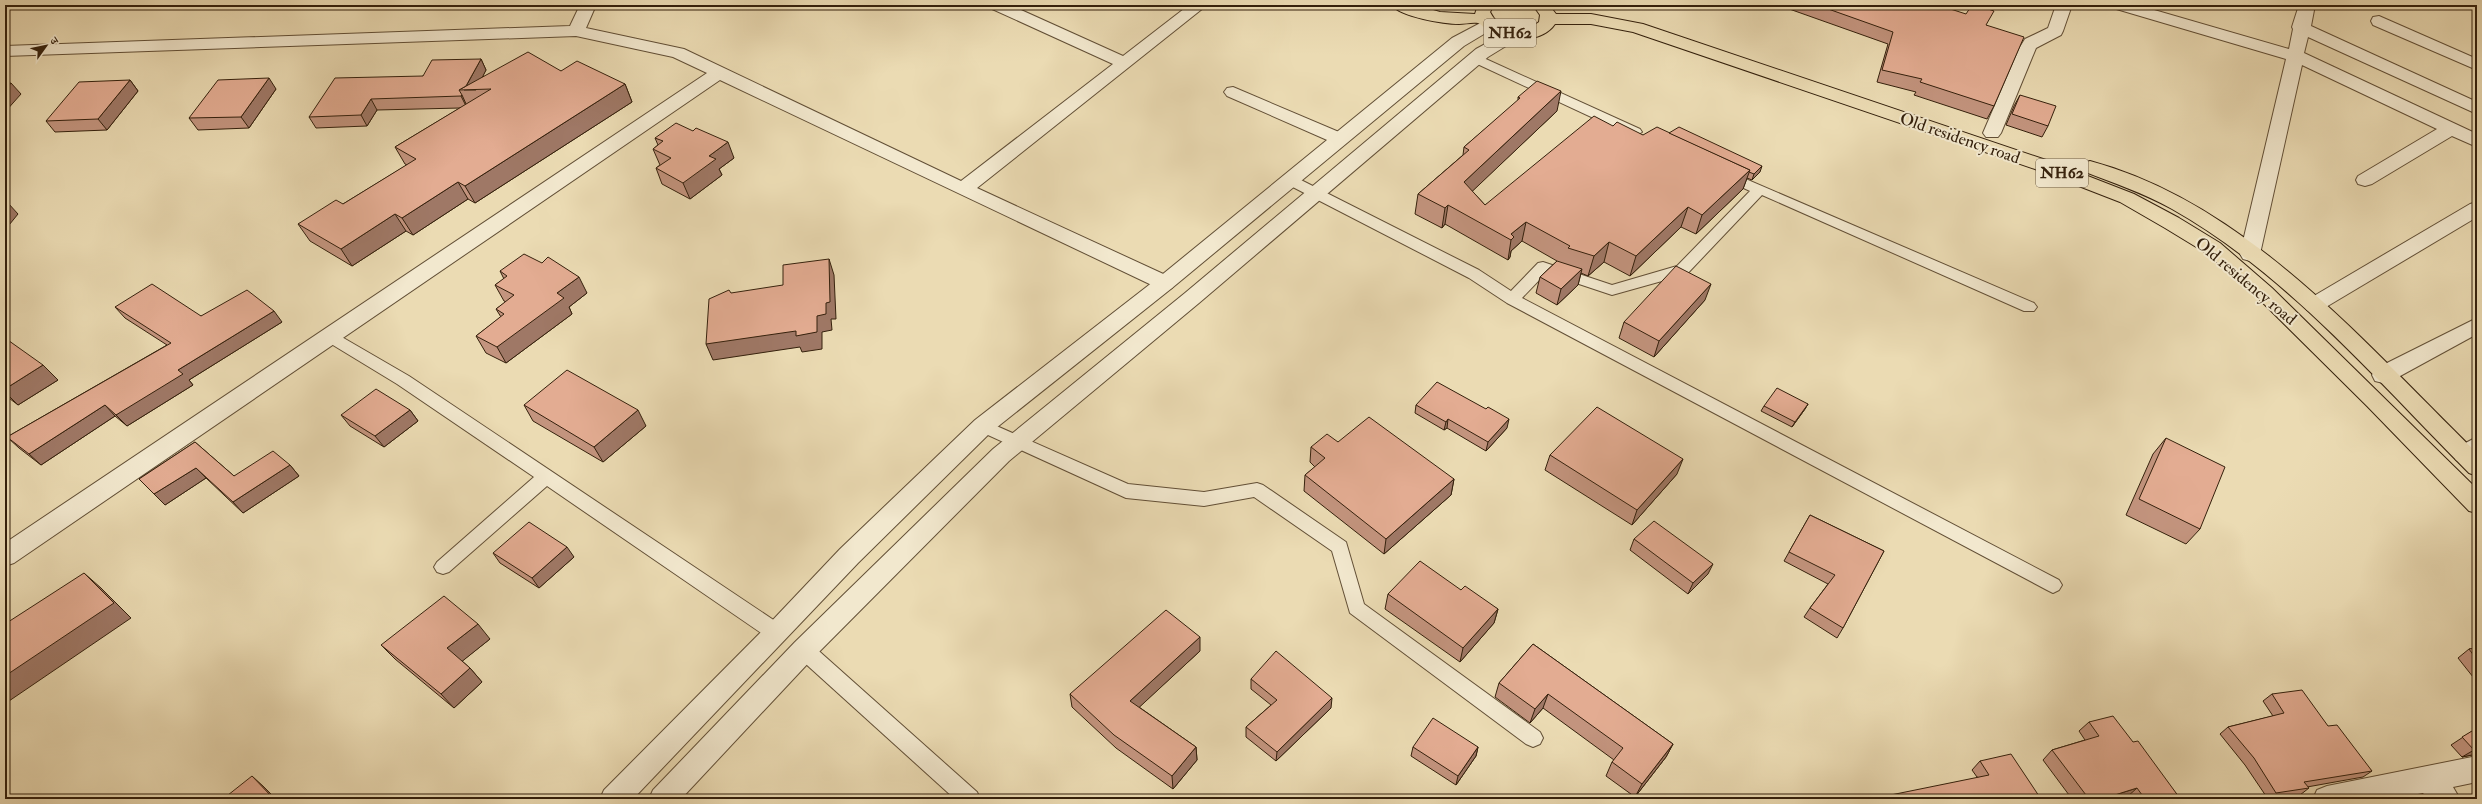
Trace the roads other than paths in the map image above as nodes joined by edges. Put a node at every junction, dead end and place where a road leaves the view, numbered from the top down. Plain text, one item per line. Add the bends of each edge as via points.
1 (588, 5) edge
2 (996, 5) edge
3 (1199, 5) edge
4 (1400, 5) edge
5 (1455, 5) edge
6 (1599, 5) edge
7 (2064, 5) edge
8 (2119, 5) edge
9 (2307, 5) edge
10 (1545, 9) edge
11 (1485, 13) edge
12 (2379, 21) dead end
13 (2300, 27) junction
14 (576, 31) junction
15 (1513, 34) junction
16 (5, 51) edge
17 (2296, 56) junction
18 (1477, 59) junction
19 (1124, 63) junction
20 (2477, 64) edge
21 (719, 73) junction
22 (1233, 92) dead end
23 (2477, 109) edge
24 (2451, 129) junction
25 (1992, 133) junction
26 (1340, 139) junction
27 (1650, 140) edge
28 (2477, 142) edge
29 (1715, 170) edge
30 (1290, 180) junction
31 (2365, 180) dead end
32 (963, 189) junction
33 (1759, 190) junction
34 (1316, 193) junction
35 (2477, 208) edge
36 (2250, 254) junction
37 (1165, 283) junction
38 (1512, 299) junction
39 (2314, 305) junction
40 (2029, 307) dead end
41 (2477, 325) edge
42 (328, 335) junction
43 (2383, 375) junction
44 (983, 426) junction
45 (1017, 442) junction
46 (2473, 456) edge
47 (545, 478) junction
48 (2477, 504) edge
49 (5, 556) edge
50 (443, 567) dead end
51 (2053, 585) dead end
52 (777, 633) junction
53 (804, 650) junction
54 (1533, 738) dead end
55 (2477, 769) edge
56 (2428, 778) junction
57 (614, 799) edge
58 (663, 799) edge
59 (970, 799) edge
60 (2328, 799) edge
61 (2446, 799) edge

1 - 14 street
2 - 19 street
3 - 19 street
4 - 11 highway, NH62 via 1451,20
5 - 11 highway, NH62
6 - 25 highway, Old residency road / NH62
7 - 25 street via 2055,30 2028,47
8 - 17 street
9 - 13 street
10 - 15 highway, NH62 via 1546,26 1538,32
10 - 48 highway, Old residency road / NH62 via 1637,28 2035,162 2127,198 2213,248 2265,293
11 - 15 highway, NH62 via 1499,31
11 - 26 street via 1458,42
12 - 20 street
13 - 17 street
13 - 23 street
14 - 16 street
14 - 21 street via 678,53
15 - 18 street
17 - 24 street
17 - 36 street
18 - 27 lane
18 - 34 street
19 - 32 street
21 - 32 street
21 - 42 street
22 - 26 street
24 - 28 street
24 - 31 street
25 - 36 highway, Old residency road / NH62 via 2141,186 2189,211
26 - 30 street
29 - 33 lane
30 - 34 lane
30 - 37 street
32 - 37 street
33 - 38 lane via 1682,270 1612,290 1543,267
33 - 40 lane
34 - 38 lane via 1474,274
34 - 45 street
35 - 39 street
36 - 39 highway, Old residency road / NH62
37 - 44 street
38 - 51 lane
39 - 43 highway, Old residency road / NH62
41 - 43 street
42 - 47 lane via 403,380
42 - 49 street
43 - 46 highway, Old residency road / NH62
44 - 45 lane
44 - 52 street via 849,556
45 - 53 street
45 - 54 lane via 1126,491 1204,499 1257,490 1340,547 1356,608
47 - 50 lane
47 - 52 lane
52 - 57 street
53 - 58 street
53 - 59 lane
55 - 56 street
56 - 60 street
56 - 61 street

